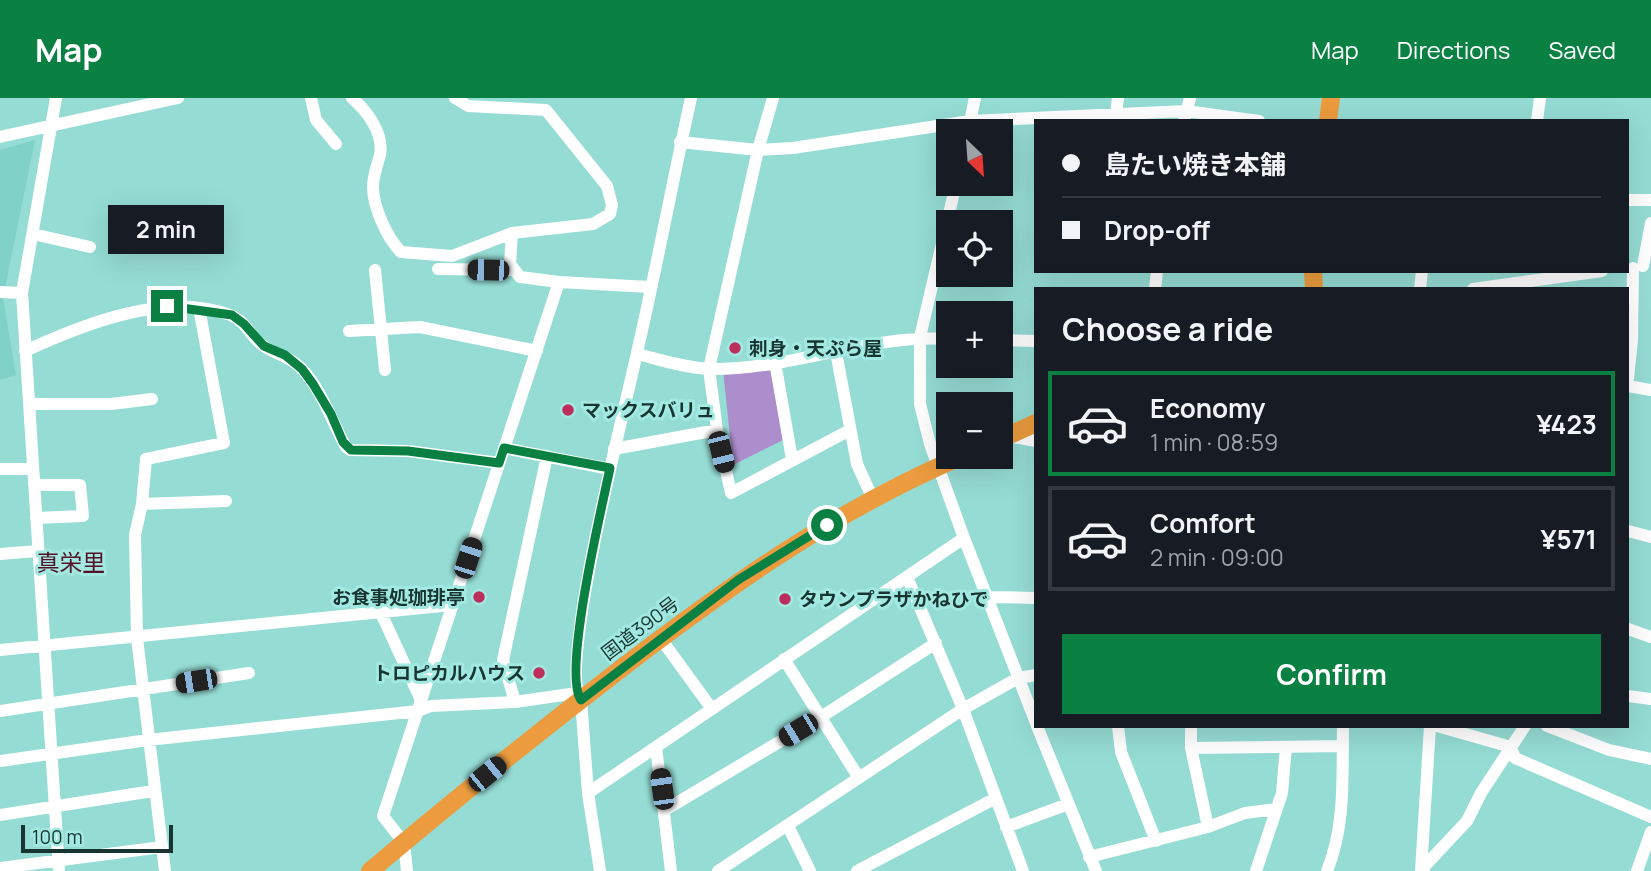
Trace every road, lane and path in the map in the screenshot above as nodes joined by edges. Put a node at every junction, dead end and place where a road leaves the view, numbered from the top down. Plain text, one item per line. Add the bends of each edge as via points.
1 (56, 98) edge
2 (178, 98) edge
3 (311, 98) edge
4 (352, 98) edge
5 (455, 98) edge
6 (691, 98) edge
7 (773, 98) edge
8 (975, 98) edge
9 (1118, 98) edge
10 (1190, 98) edge
11 (1331, 98) edge
12 (1540, 98) edge
13 (1116, 114) junction
14 (1185, 116) edge
15 (970, 119) edge
16 (1055, 119) edge
17 (1229, 119) edge
18 (1328, 119) edge
19 (1537, 119) edge
20 (1034, 121) edge
21 (1013, 122) edge
22 (52, 124) junction
23 (936, 130) edge
24 (0, 136) edge
25 (680, 142) junction
26 (336, 144) dead end
27 (758, 150) junction
28 (954, 196) edge
29 (1629, 200) edge
30 (1651, 200) edge
31 (1651, 223) edge
32 (512, 233) junction
33 (33, 234) junction
34 (90, 247) dead end
35 (1639, 267) edge
36 (438, 269) dead end
37 (376, 270) dead end
38 (513, 270) junction
39 (1583, 273) edge
40 (1518, 280) edge
41 (559, 282) junction
42 (649, 287) junction
43 (1483, 287) edge
44 (0, 292) edge
45 (22, 293) junction
46 (199, 308) junction
47 (381, 329) junction
48 (349, 331) dead end
49 (920, 337) junction
50 (936, 338) edge
51 (1013, 340) edge
52 (1034, 341) edge
53 (25, 351) junction
54 (537, 351) junction
55 (836, 352) junction
56 (637, 354) junction
57 (775, 362) junction
58 (709, 369) junction
59 (1629, 369) edge
60 (385, 370) dead end
61 (1629, 386) edge
62 (1651, 390) edge
63 (152, 399) dead end
64 (29, 404) junction
65 (1034, 424) edge
66 (717, 430) junction
67 (850, 430) junction
68 (1013, 434) edge
69 (1013, 439) edge
70 (1034, 441) edge
71 (504, 448) junction
72 (614, 449) junction
73 (547, 456) junction
74 (936, 457) edge
75 (792, 459) junction
76 (499, 463) junction
77 (610, 468) junction
78 (936, 468) edge
79 (0, 469) edge
80 (33, 469) junction
81 (941, 469) edge
82 (34, 485) junction
83 (872, 498) junction
84 (226, 501) dead end
85 (142, 504) junction
86 (36, 518) junction
87 (1629, 531) edge
88 (1651, 537) edge
89 (964, 538) junction
90 (37, 551) junction
91 (0, 554) edge
92 (907, 576) junction
93 (989, 597) junction
94 (1034, 598) edge
95 (452, 605) junction
96 (380, 611) junction
97 (1629, 629) edge
98 (1651, 637) edge
99 (137, 638) junction
100 (661, 639) junction
101 (936, 643) junction
102 (43, 646) junction
103 (0, 650) edge
104 (784, 659) junction
105 (249, 673) dead end
106 (1034, 676) edge
107 (1018, 678) junction
108 (143, 690) junction
109 (579, 696) junction
110 (1629, 696) edge
111 (1651, 699) edge
112 (515, 702) junction
113 (47, 704) junction
114 (419, 706) junction
115 (712, 709) junction
116 (963, 709) junction
117 (0, 711) edge
118 (821, 717) junction
119 (1034, 718) edge
120 (1038, 728) edge
121 (1118, 728) edge
122 (1191, 728) edge
123 (1343, 728) edge
124 (1430, 728) edge
125 (1444, 728) edge
126 (1524, 728) edge
127 (1552, 728) edge
128 (148, 740) junction
129 (1343, 746) junction
130 (656, 747) junction
131 (1286, 747) junction
132 (1511, 747) junction
133 (1191, 748) junction
134 (50, 754) junction
135 (1651, 759) edge
136 (0, 761) edge
137 (859, 778) junction
138 (153, 790) junction
139 (588, 793) junction
140 (994, 799) junction
141 (1068, 804) junction
142 (55, 807) junction
143 (1276, 809) junction
144 (664, 810) junction
145 (0, 815) edge
146 (1651, 817) edge
147 (788, 826) junction
148 (1006, 827) junction
149 (1208, 827) junction
150 (1651, 832) edge
151 (1156, 841) junction
152 (404, 843) junction
153 (162, 847) junction
154 (1089, 857) junction
155 (58, 866) edge
156 (0, 868) edge
157 (1019, 870) edge
158 (165, 871) edge
159 (370, 871) edge
160 (407, 871) edge
161 (600, 871) edge
162 (671, 871) edge
163 (718, 871) edge
164 (810, 871) edge
165 (857, 871) edge
166 (1096, 871) edge
167 (1256, 871) edge
168 (1327, 871) edge
169 (1422, 871) edge
170 (1637, 871) edge

1 - 22 street
2 - 22 street
3 - 26 street via 316,120
4 - 32 street via 364,108 379,138 373,191 391,240 401,252 452,256
5 - 32 street via 468,106 546,110 611,194 610,214 593,224
6 - 25 street
7 - 27 street
8 - 15 street
9 - 13 street
10 - 14 street
11 - 18 highway
12 - 19 street
13 - 14 street
13 - 16 street
14 - 17 street
20 - 21 street
22 - 24 street
22 - 33 street
23 - 27 street
25 - 27 street
25 - 42 street
27 - 58 street
28 - 49 street
29 - 30 street
31 - 35 street
32 - 38 street via 509,259
33 - 34 street
33 - 45 street
35 - 59 street
36 - 38 street
37 - 47 street
38 - 41 street via 528,279
39 - 40 street
40 - 43 street
41 - 42 street
41 - 54 street
42 - 56 street
44 - 45 street
45 - 53 street
46 - 53 street via 149,310 71,330
46 - 76 street via 232,315 264,346 302,369 351,450 408,451
46 - 85 street via 224,443 146,459
47 - 48 street
47 - 54 street via 420,327
47 - 60 street
49 - 50 street
49 - 55 street
49 - 74 street via 920,404
51 - 52 street
53 - 64 street
54 - 71 street
55 - 57 street
55 - 67 street
56 - 58 street
56 - 72 street
57 - 58 street
57 - 75 street
58 - 66 street
61 - 62 street
63 - 64 street
64 - 80 street
65 - 68 highway
66 - 72 street
66 - 75 street via 731,493
67 - 75 street
67 - 83 street via 857,464
69 - 70 street
71 - 73 street
71 - 76 street
72 - 77 street
73 - 77 street
73 - 112 street via 503,660
76 - 95 street
77 - 109 street via 586,585 575,677
78 - 83 highway, 国道390号
79 - 80 street
80 - 82 street
81 - 89 street
82 - 86 street
82 - 86 street via 80,485 83,516
83 - 100 highway, 国道390号 via 738,580
84 - 85 street
85 - 99 street via 135,535
86 - 90 street
87 - 88 street
89 - 92 street
89 - 93 street
90 - 91 street
90 - 102 street
92 - 101 street
92 - 104 street
93 - 94 street
93 - 107 street
95 - 96 street
95 - 114 street
96 - 99 street
96 - 114 street
97 - 98 street
99 - 102 street
99 - 108 street
100 - 109 highway, 国道390号
100 - 115 street
101 - 116 street
101 - 118 street
102 - 103 street
102 - 113 street
104 - 115 street
104 - 118 street
105 - 108 street
106 - 107 street
107 - 116 street
107 - 119 street
108 - 113 street
108 - 128 street
109 - 112 street
109 - 139 street
109 - 152 highway, 国道390号
110 - 111 street
112 - 114 street
113 - 117 street
113 - 134 street
114 - 128 street
114 - 152 street via 383,816
115 - 130 street
116 - 137 street
116 - 140 street
118 - 137 street
118 - 144 street
120 - 141 street
121 - 151 street via 1121,752
122 - 133 street
123 - 129 street
124 - 169 street
125 - 132 street
126 - 132 street
127 - 135 street via 1609,750
128 - 134 street
128 - 138 street
129 - 131 street
129 - 168 street via 1342,809
130 - 139 street
130 - 144 street
131 - 133 street
131 - 143 street
132 - 146 street via 1515,758
132 - 169 street via 1467,821
133 - 149 street
134 - 136 street
134 - 142 street
137 - 147 street
138 - 142 street
138 - 153 street
139 - 161 street
140 - 148 street
140 - 165 street
141 - 148 street
141 - 154 street
142 - 145 street
142 - 155 street
143 - 149 street via 1245,813
143 - 167 street
144 - 162 street
147 - 163 street
147 - 164 street
148 - 157 street
149 - 151 street
150 - 170 street
151 - 154 street
152 - 159 highway, 国道390号
152 - 160 street
153 - 155 street
153 - 158 street
154 - 166 street
155 - 156 street

